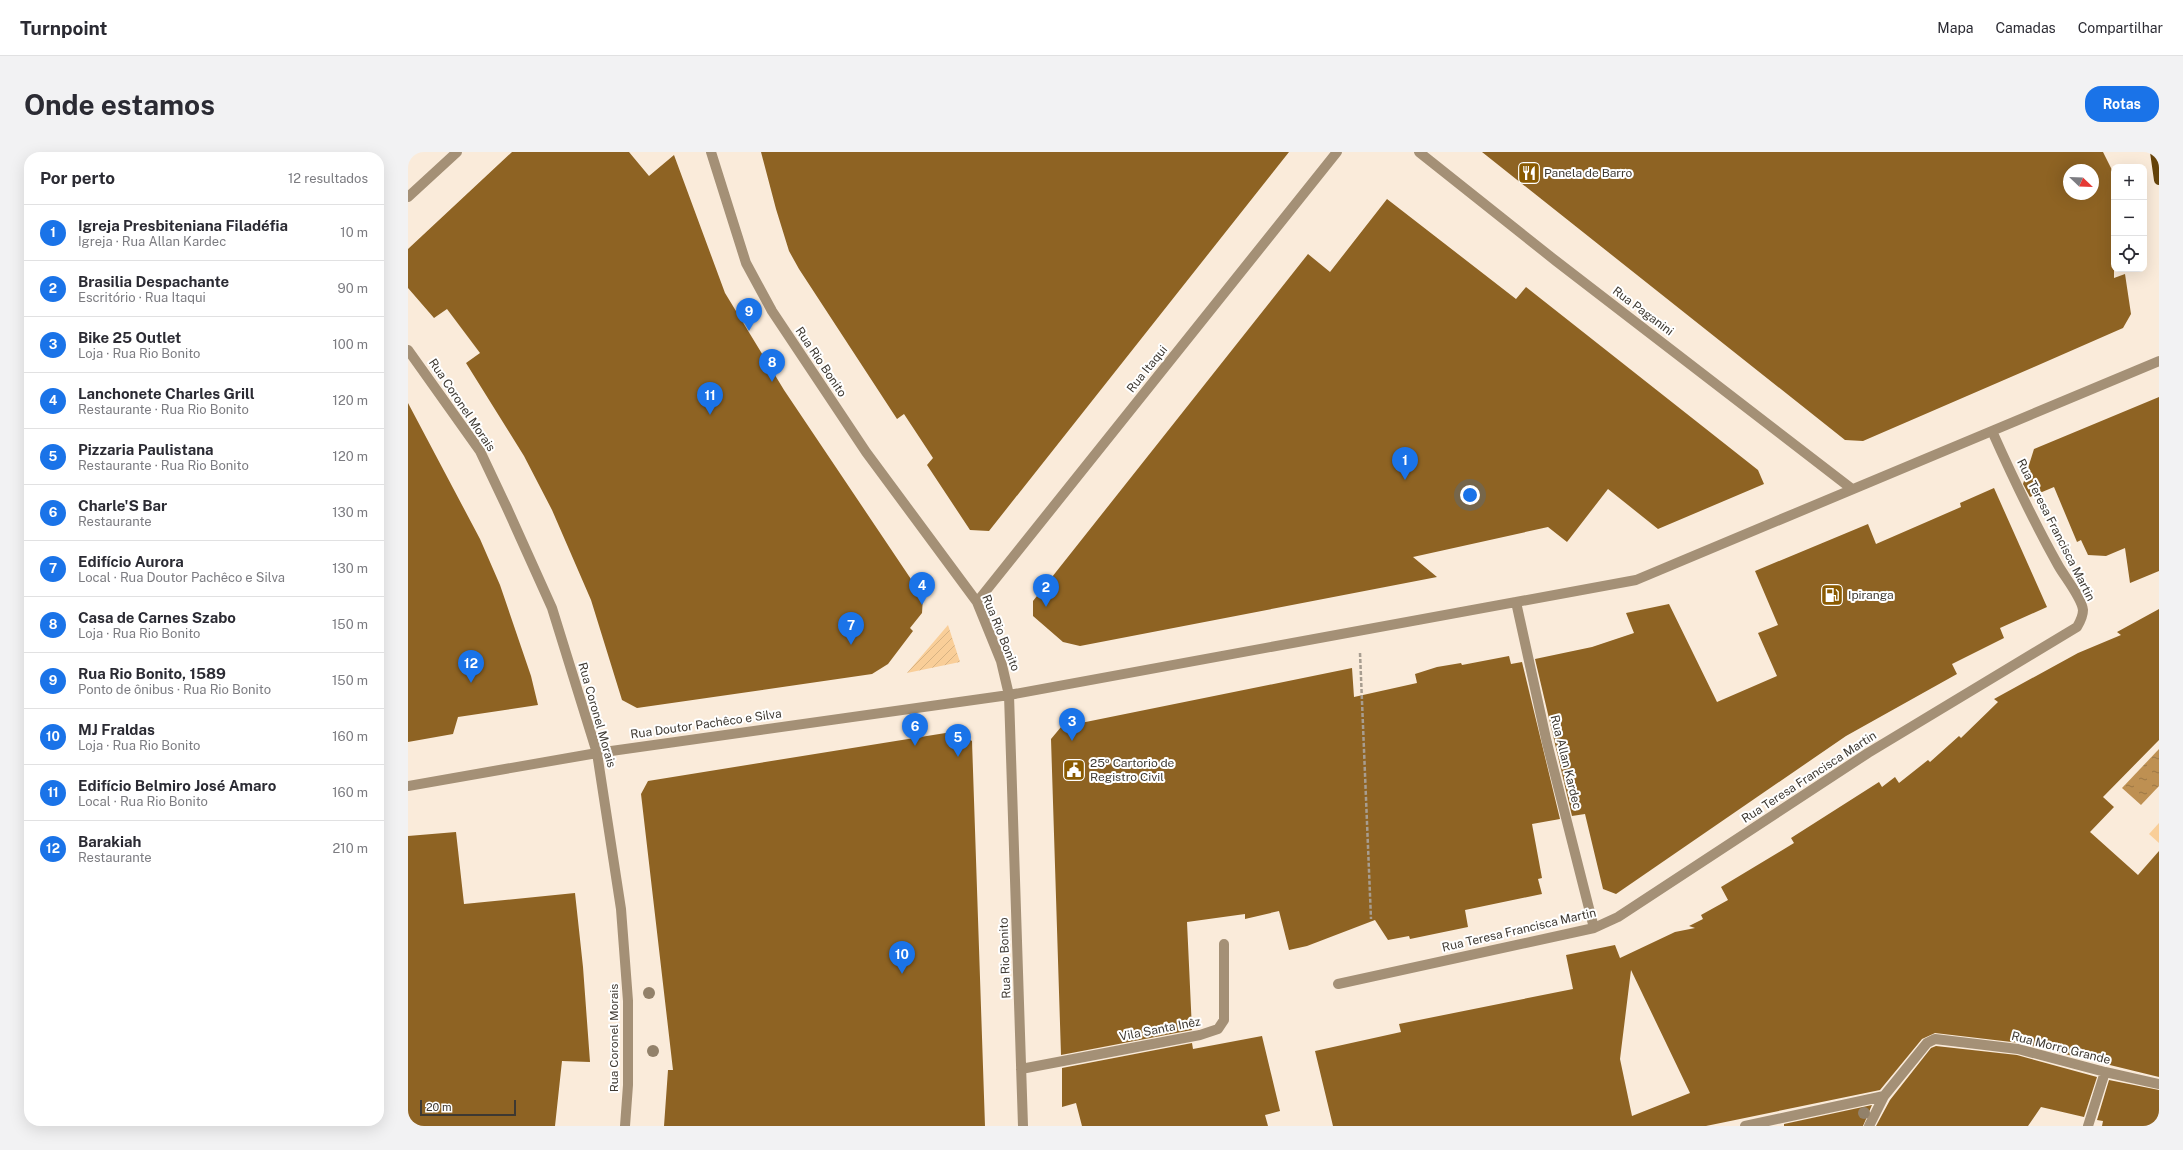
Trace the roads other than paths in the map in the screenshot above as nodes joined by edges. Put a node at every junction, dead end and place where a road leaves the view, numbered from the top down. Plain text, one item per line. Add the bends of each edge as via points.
1 (457, 152) edge
2 (711, 152) edge
3 (1337, 152) edge
4 (1419, 152) edge
5 (2155, 152) edge
6 (2159, 180) edge
7 (408, 197) edge
8 (408, 350) edge
9 (2159, 361) edge
10 (1992, 431) junction
11 (1852, 489) junction
12 (977, 602) junction
13 (1516, 602) junction
14 (1009, 695) junction
15 (597, 753) junction
16 (408, 786) edge
17 (1594, 928) junction
18 (1224, 944) dead end
19 (1338, 984) dead end
20 (1021, 1069) junction
21 (2105, 1072) junction
22 (2159, 1084) edge
23 (1884, 1096) junction
24 (624, 1126) edge
25 (1023, 1126) edge
26 (1746, 1126) edge
27 (1869, 1126) edge
28 (2088, 1126) edge

1 - 7 street
2 - 12 street, Rua Rio Bonito via 746,263 772,311 866,452
3 - 12 street, Rua Itaqui
4 - 11 street, Rua Paganini
5 - 6 main road
8 - 15 street, Rua Coronel Morais via 480,451 507,508 552,608
9 - 10 street, Rua Doutor Pachêco e Silva
10 - 11 street, Rua Doutor Pachêco e Silva
10 - 17 street, Rua Teresa Francisca Martin via 2058,566 2080,601 2083,610 2077,627 1868,753 1618,917
11 - 13 street, Rua Doutor Pachêco e Silva via 1636,580
12 - 14 street, Rua Rio Bonito via 1001,661
13 - 14 street, Rua Doutor Pachêco e Silva
13 - 17 street, Rua Allan Kardec via 1547,743
14 - 15 street, Rua Doutor Pachêco e Silva
14 - 20 street, Rua Rio Bonito
15 - 16 street, Rua Doutor Pachêco e Silva
15 - 24 street, Rua Coronel Morais via 620,909 628,1001 628,1084
17 - 19 street, Rua Teresa Francisca Martin
18 - 20 street, Vila Santa Inêz via 1224,1020 1218,1029 1200,1035
20 - 25 street, Rua Rio Bonito
21 - 22 street, Rua Morro Grande
21 - 23 street, Rua Morro Grande via 2018,1049 1935,1039 1927,1044
21 - 28 street
23 - 26 street
23 - 27 street

